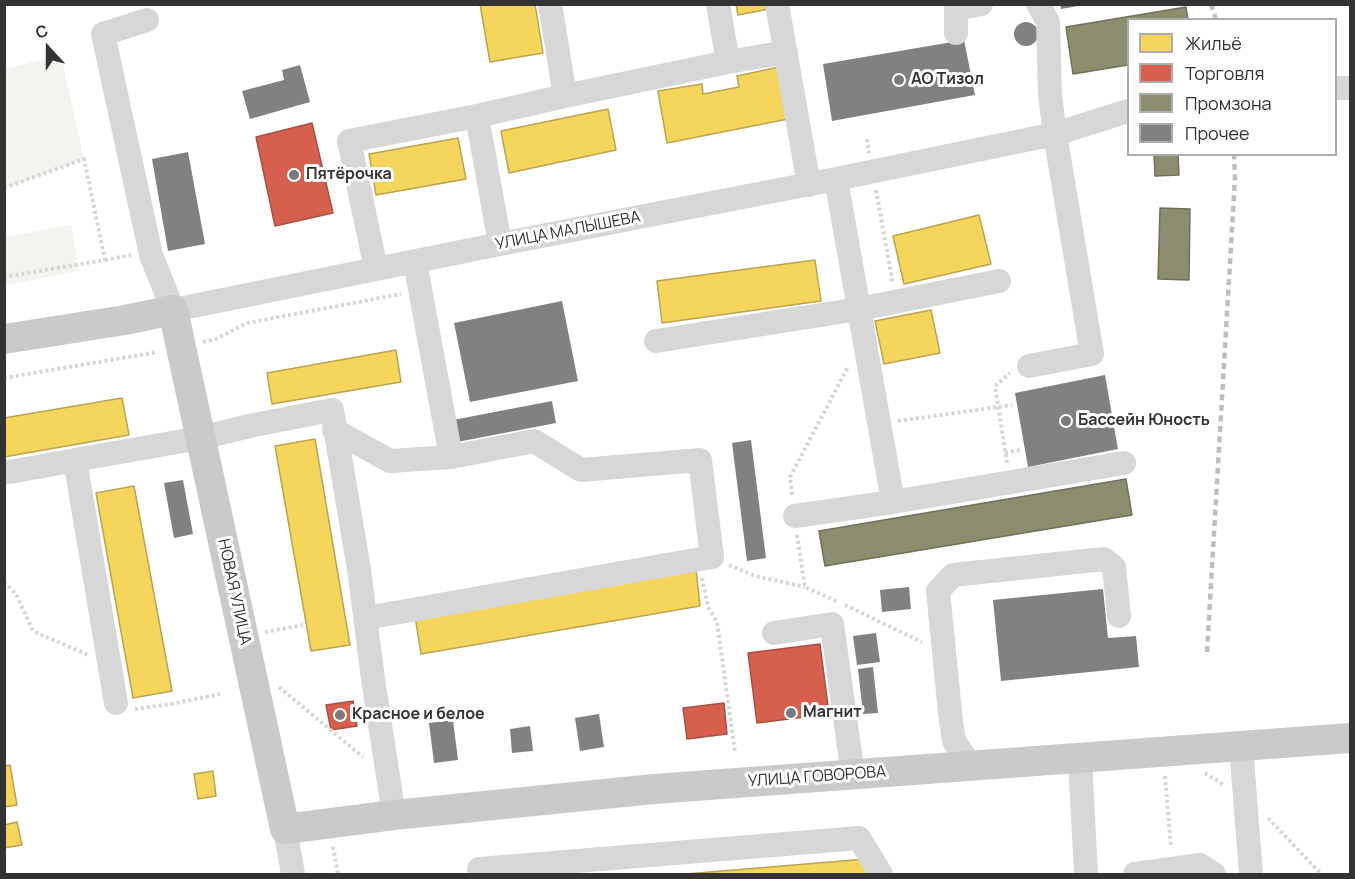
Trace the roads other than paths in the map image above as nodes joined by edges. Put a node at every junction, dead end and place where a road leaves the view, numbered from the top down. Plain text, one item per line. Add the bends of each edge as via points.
1 (550, 4) edge
2 (718, 4) edge
3 (777, 4) edge
4 (981, 4) edge
5 (1038, 4) edge
6 (147, 20) dead end
7 (957, 33) dead end
8 (786, 52) junction
9 (728, 62) junction
10 (565, 96) junction
11 (1127, 111) edge
12 (477, 116) junction
13 (1055, 134) junction
14 (836, 179) junction
15 (808, 185) junction
16 (500, 244) junction
17 (415, 262) junction
18 (376, 269) junction
19 (999, 281) dead end
20 (869, 307) junction
21 (173, 310) junction
22 (4, 339) edge
23 (656, 341) dead end
24 (1029, 366) road end
25 (334, 430) junction
26 (200, 438) junction
27 (451, 457) junction
28 (71, 460) dead end
29 (1124, 463) dead end
30 (4, 473) edge
31 (893, 502) junction
32 (795, 516) road end
33 (1119, 616) dead end
34 (366, 618) junction
35 (774, 633) dead end
36 (116, 703) dead end
37 (1350, 738) edge
38 (1241, 746) junction
39 (1080, 759) junction
40 (971, 766) junction
41 (853, 775) junction
42 (394, 815) junction
43 (285, 829) junction
44 (478, 869) dead end
45 (293, 874) edge
46 (881, 874) edge
47 (1086, 874) edge
48 (1135, 874) edge
49 (1214, 874) edge
50 (1251, 874) edge

1 - 10 street
2 - 9 street
3 - 8 street
4 - 7 street via 956,9
5 - 13 street via 1048,22
6 - 21 street via 103,34 151,255
8 - 9 street
8 - 15 street
9 - 10 street
10 - 12 street
11 - 13 street, УЛИЦА МАЛЫШЕВА
12 - 16 street
12 - 18 street via 349,141
13 - 14 street, УЛИЦА МАЛЫШЕВА
13 - 24 street via 1092,354
14 - 15 street, УЛИЦА МАЛЫШЕВА
14 - 20 street
15 - 16 street, УЛИЦА МАЛЫШЕВА
16 - 17 street, УЛИЦА МАЛЫШЕВА
17 - 18 street, УЛИЦА МАЛЫШЕВА
17 - 27 street
18 - 21 street, УЛИЦА МАЛЫШЕВА
19 - 20 street
20 - 23 street
20 - 31 street via 864,335
21 - 22 main road, УЛИЦА МАЛЫШЕВА
21 - 26 main road, НОВАЯ УЛИЦА
25 - 26 street via 332,410
25 - 27 street via 390,461
25 - 34 street
26 - 36 street via 75,459
26 - 43 main road, НОВАЯ УЛИЦА
27 - 34 street via 534,441 581,470 700,460 705,558
28 - 30 street
29 - 31 street
31 - 32 street
33 - 40 street via 1114,567 1104,560 953,575 938,591 954,741
34 - 42 street
35 - 41 street via 832,624
37 - 38 main road, УЛИЦА ГОВОРОВА
38 - 39 main road, УЛИЦА ГОВОРОВА
38 - 50 street
39 - 40 main road, УЛИЦА ГОВОРОВА
39 - 47 street
40 - 41 main road, УЛИЦА ГОВОРОВА
41 - 42 main road, УЛИЦА ГОВОРОВА via 654,789
42 - 43 main road, УЛИЦА ГОВОРОВА
43 - 45 street, НОВАЯ УЛИЦА
44 - 46 street via 859,838
48 - 49 street via 1200,866

